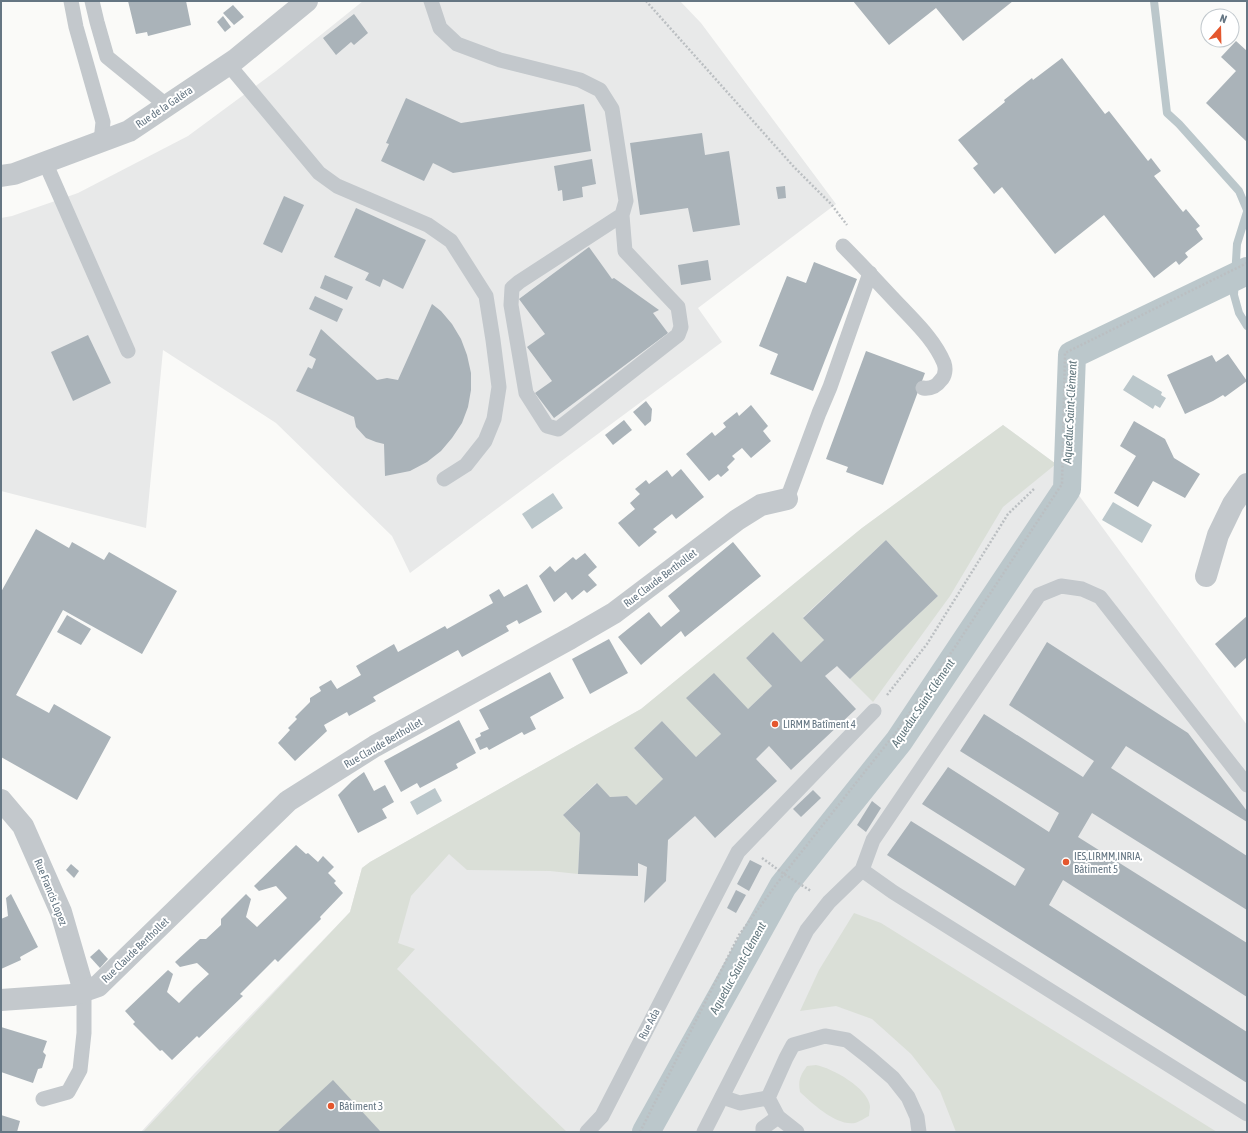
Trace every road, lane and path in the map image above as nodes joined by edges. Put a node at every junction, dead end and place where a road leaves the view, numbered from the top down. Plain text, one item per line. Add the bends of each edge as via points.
1 (71, 1) edge
2 (92, 1) edge
3 (307, 1) edge
4 (431, 1) edge
5 (646, 1) edge
6 (228, 64) junction
7 (166, 105) junction
8 (101, 141) junction
9 (45, 162) junction
10 (1, 176) edge
11 (622, 215) junction
12 (848, 227) dead end
13 (843, 246) dead end
14 (1247, 263) edge
15 (870, 273) junction
16 (128, 351) dead end
17 (923, 388) dead end
18 (444, 479) dead end
19 (1247, 484) edge
20 (1035, 488) dead end
21 (787, 499) joint
22 (1206, 576) dead end
23 (874, 711) joint
24 (1247, 786) edge
25 (1, 800) edge
26 (744, 845) junction
27 (862, 870) junction
28 (784, 874) junction
29 (812, 891) dead end
30 (84, 991) junction
31 (1, 1000) edge
32 (722, 1097) junction
33 (768, 1098) junction
34 (43, 1099) dead end
35 (1247, 1114) edge
36 (778, 1117) junction
37 (587, 1132) edge
38 (640, 1132) edge
39 (704, 1132) edge
40 (763, 1132) edge
41 (797, 1132) edge
42 (918, 1132) edge

1 - 8 lane via 76,28 103,122
2 - 7 lane via 107,57
3 - 6 street, Rue de la Galéra
4 - 11 lane via 440,28 457,44 500,60 580,80 600,90 612,109 626,202
5 - 12 path via 794,167 831,204
6 - 7 street, Rue de la Galéra
6 - 18 lane via 320,173 337,186 428,225 451,241 486,296 499,386 494,419 485,440 466,465
7 - 8 street, Rue de la Galéra via 129,131
8 - 9 street, Rue de la Galéra
9 - 10 street, Rue de la Galéra via 14,174
9 - 16 lane
11 - 11 lane via 512,288 511,305 526,393 547,426 558,429 678,336 681,327 678,307 625,251
13 - 15 lane
14 - 28 path via 1065,353 1062,484 897,731
15 - 17 lane via 924,331 944,364 945,371 939,384
15 - 21 lane
19 - 22 street via 1233,504 1218,535
20 - 23 path via 1008,514 927,644
21 - 30 street, Rue Claude Berthollet via 760,505 614,613 376,746 288,801 98,986
23 - 26 lane, Rue Ada
24 - 27 lane via 1100,597 1082,589 1061,586 1039,595 873,840
25 - 30 street, Rue Francis Lopez via 23,826 61,912
26 - 28 path
26 - 37 lane, Rue Ada via 706,913 602,1116
27 - 32 lane via 829,902 807,930
27 - 35 lane
28 - 29 path
28 - 38 path via 739,935
30 - 31 street, Rue Claude Berthollet via 72,995
30 - 34 lane via 84,1033 80,1070 68,1092
32 - 33 lane via 740,1103
32 - 39 lane
33 - 36 lane
33 - 42 lane via 793,1045 825,1036 847,1040 893,1078 908,1097 917,1117
36 - 40 lane via 763,1128
36 - 41 lane

